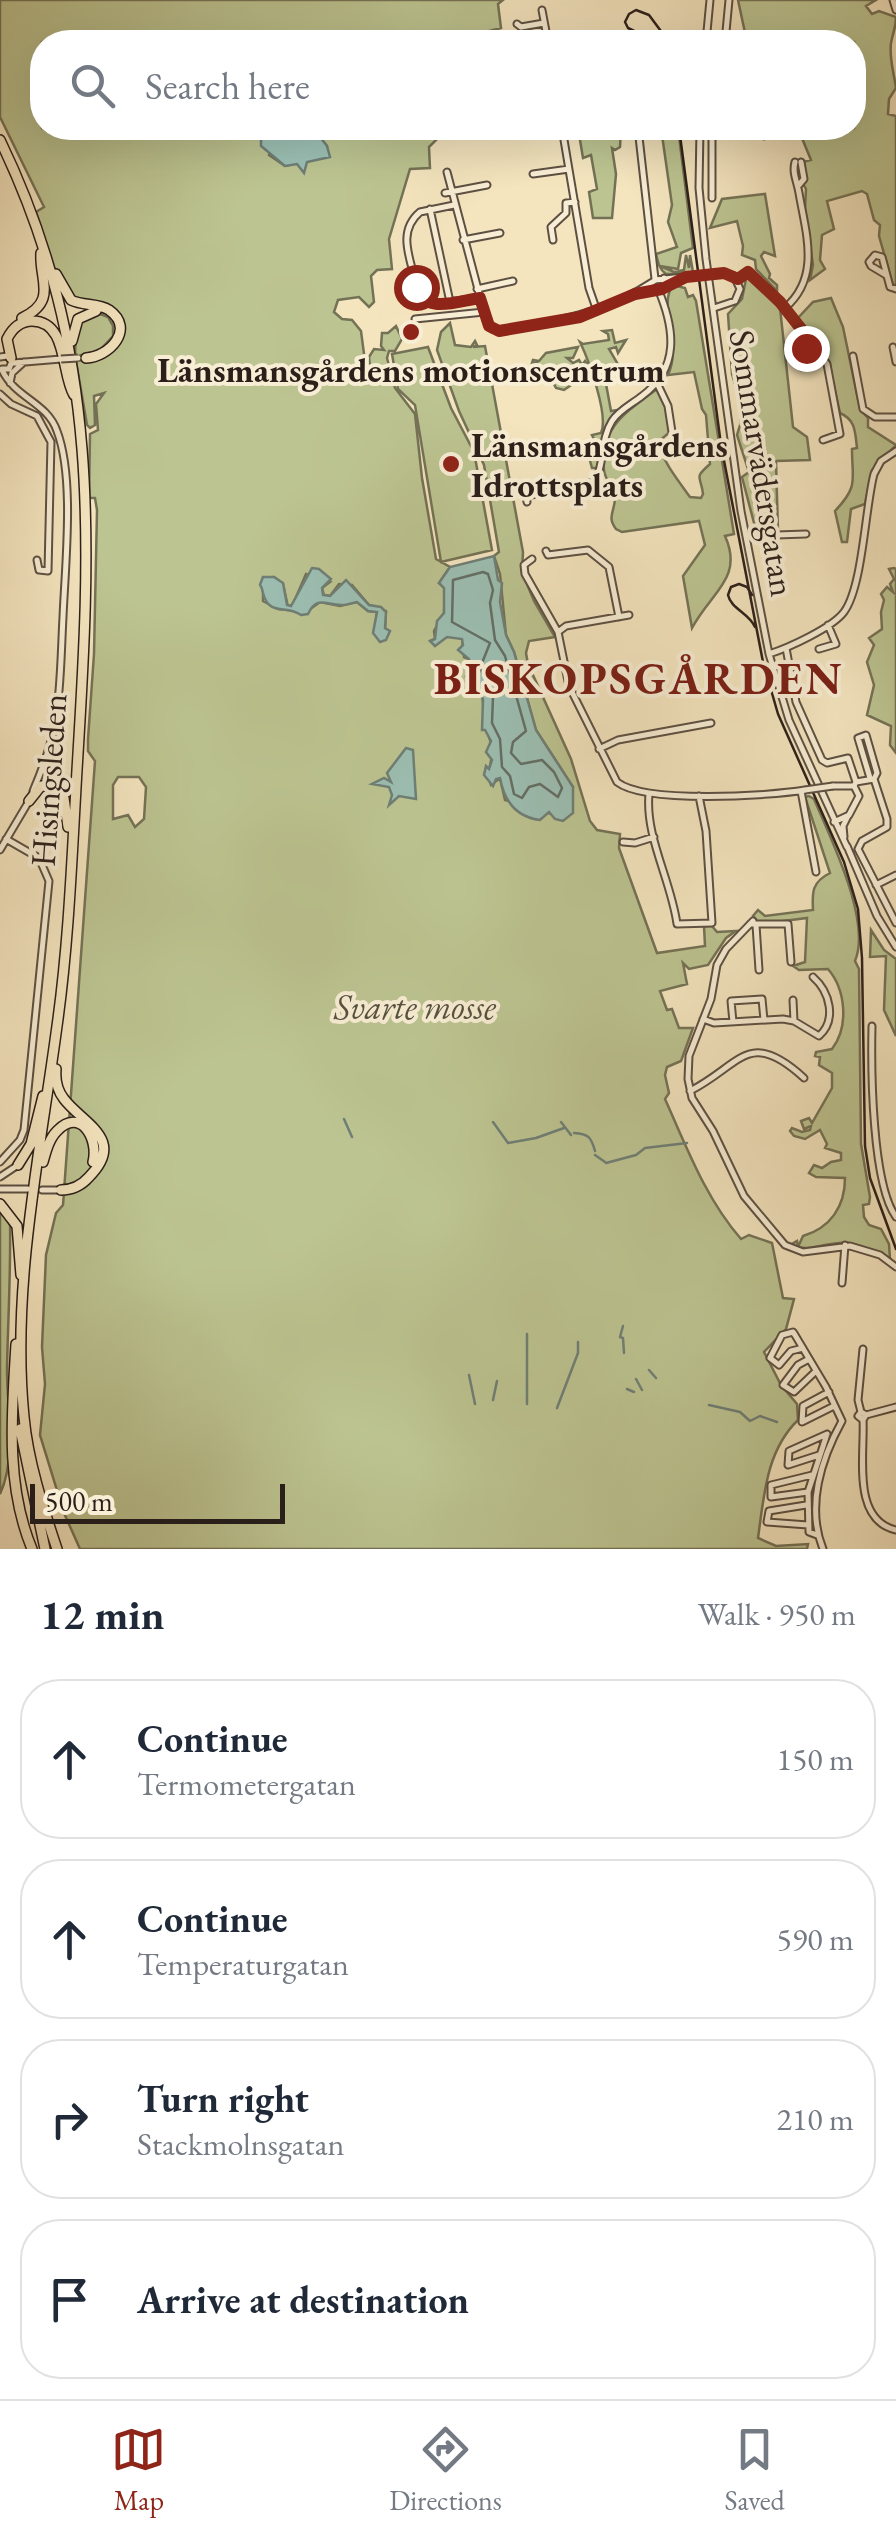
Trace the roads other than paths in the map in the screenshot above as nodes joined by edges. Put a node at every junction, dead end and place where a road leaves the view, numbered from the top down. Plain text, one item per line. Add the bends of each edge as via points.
1 (710, 0) edge
2 (729, 0) edge
3 (894, 0) edge
4 (542, 10) dead end
5 (896, 10) edge
6 (544, 23) junction
7 (517, 24) dead end
8 (545, 30) edge
9 (707, 30) edge
10 (726, 30) edge
11 (0, 140) edge
12 (564, 140) edge
13 (639, 140) edge
14 (700, 140) edge
15 (712, 140) edge
16 (0, 150) edge
17 (798, 162) dead end
18 (569, 168) junction
19 (446, 172) dead end
20 (533, 174) dead end
21 (487, 185) dead end
22 (448, 192) junction
23 (712, 198) dead end
24 (575, 202) junction
25 (454, 205) junction
26 (430, 209) junction
27 (35, 222) junction
28 (500, 233) dead end
29 (464, 240) junction
30 (553, 240) dead end
31 (41, 253) junction
32 (886, 275) dead end
33 (738, 279) junction
34 (513, 281) dead end
35 (660, 283) junction
36 (478, 288) junction
37 (896, 290) edge
38 (480, 298) junction
39 (450, 302) junction
40 (714, 308) junction
41 (785, 308) junction
42 (597, 311) junction
43 (484, 312) junction
44 (414, 319) dead end
45 (813, 344) junction
46 (893, 347) dead end
47 (852, 356) dead end
48 (82, 358) junction
49 (7, 360) edge
50 (25, 361) junction
51 (896, 362) edge
52 (802, 367) dead end
53 (1, 369) edge
54 (74, 372) junction
55 (10, 383) junction
56 (658, 383) junction
57 (0, 394) edge
58 (74, 396) junction
59 (896, 418) edge
60 (672, 432) dead end
61 (823, 440) dead end
62 (896, 451) edge
63 (528, 502) dead end
64 (806, 534) dead end
65 (746, 536) junction
66 (546, 551) dead end
67 (532, 559) dead end
68 (37, 560) dead end
69 (628, 616) dead end
70 (619, 617) junction
71 (828, 625) junction
72 (558, 632) junction
73 (786, 647) junction
74 (819, 649) dead end
75 (769, 654) junction
76 (711, 722) dead end
77 (599, 749) junction
78 (872, 778) junction
79 (855, 784) junction
80 (803, 791) junction
81 (649, 794) junction
82 (699, 795) junction
83 (824, 796) junction
84 (29, 801) junction
85 (832, 808) junction
86 (849, 814) junction
87 (835, 820) junction
88 (892, 824) edge
89 (68, 827) junction
90 (654, 837) junction
91 (844, 837) junction
92 (6, 839) junction
93 (624, 842) dead end
94 (848, 847) junction
95 (0, 850) edge
96 (816, 872) dead end
97 (896, 875) edge
98 (876, 885) junction
99 (753, 923) junction
100 (896, 923) edge
101 (896, 946) edge
102 (791, 962) dead end
103 (760, 970) dead end
104 (813, 977) dead end
105 (793, 1000) dead end
106 (704, 1019) junction
107 (764, 1020) junction
108 (58, 1021) junction
109 (794, 1021) junction
110 (733, 1022) junction
111 (872, 1026) dead end
112 (804, 1078) dead end
113 (690, 1091) junction
114 (43, 1096) junction
115 (0, 1162) edge
116 (18, 1165) joint
117 (0, 1177) edge
118 (35, 1188) junction
119 (0, 1189) edge
120 (61, 1190) junction
121 (0, 1204) edge
122 (896, 1217) edge
123 (845, 1245) junction
124 (896, 1267) edge
125 (21, 1274) junction
126 (842, 1282) dead end
127 (803, 1348) junction
128 (864, 1348) dead end
129 (21, 1351) junction
130 (809, 1359) junction
131 (816, 1371) junction
132 (14, 1387) junction
133 (829, 1392) junction
134 (834, 1406) junction
135 (896, 1408) edge
136 (862, 1416) junction
137 (842, 1421) junction
138 (819, 1456) junction
139 (816, 1476) junction
140 (808, 1492) junction
141 (806, 1505) junction
142 (808, 1525) junction
143 (896, 1530) edge
144 (818, 1534) junction
145 (32, 1549) edge
146 (43, 1549) edge
147 (57, 1549) edge
148 (823, 1549) edge

1 - 9 street
2 - 10 street
3 - 5 street
4 - 6 street
6 - 7 street
6 - 8 street
11 - 27 highway, Hisingsleden
12 - 18 street
13 - 35 street
14 - 40 street, Sommarvädersgatan via 701,212
15 - 23 street
16 - 31 highway, Hisingsleden
17 - 41 street via 792,170 808,272
18 - 20 street
18 - 24 street
19 - 22 street
21 - 22 street
22 - 25 street
24 - 30 street via 566,203 566,213 551,227
24 - 42 street
25 - 26 street
25 - 29 street
26 - 39 street
26 - 39 street via 411,221 406,247 422,299
27 - 48 highway via 68,296 108,310 118,322 112,348
27 - 54 highway, Hisingsleden
28 - 29 street
29 - 36 street
31 - 49 highway via 43,298 2,337
31 - 58 highway, Hisingsleden
32 - 37 street
33 - 35 street, bridge via 719,273
33 - 40 street via 738,298
33 - 41 street via 750,272
34 - 36 street
35 - 42 street
35 - 56 street via 672,353
36 - 38 street
38 - 39 street
38 - 43 street
40 - 65 street, Sommarvädersgatan
41 - 45 street
42 - 43 street via 499,331
43 - 44 street
45 - 52 street via 801,353
45 - 61 street via 832,378 840,434
46 - 51 street
47 - 59 street via 863,409 875,418
48 - 50 street, bridge
48 - 54 highway via 114,338 113,321 103,312 86,312 74,325
49 - 50 street
49 - 53 street
49 - 55 street
49 - 58 highway via 13,329 26,321 45,324 58,338
50 - 55 street
53 - 55 street
54 - 108 highway, Hisingsleden via 88,528
55 - 84 street via 52,419 65,477 57,710
56 - 60 street
56 - 63 street via 612,420 595,482 526,496
57 - 68 street via 37,416 50,440 48,571 38,570
58 - 89 highway, Hisingsleden via 83,519
62 - 71 street via 874,474 850,601
64 - 65 street
65 - 75 street, Sommarvädersgatan
66 - 70 street via 588,550 604,561
67 - 72 street via 524,569
69 - 70 street
70 - 72 street
71 - 73 street
71 - 74 street via 836,644
72 - 77 street via 568,686
73 - 75 street
73 - 79 street via 796,702 823,762 848,758
75 - 83 street, Sommarvädersgatan via 783,704
76 - 77 street
77 - 81 street via 618,782
78 - 78 street via 877,772 866,735 858,738
78 - 79 street
78 - 88 street
79 - 80 street, bridge
79 - 86 street via 858,796
80 - 82 street
80 - 96 street
81 - 82 street
81 - 90 street
82 - 90 street via 712,923 677,924
83 - 85 street, Sommarvädersgatan
83 - 87 street, Sommarvädersgatan
84 - 89 highway via 42,786 56,787
84 - 92 street
85 - 86 street
85 - 87 street, Sommarvädersgatan
86 - 87 street
86 - 91 street
87 - 91 street, Sommarvädersgatan
87 - 94 street, Sommarvädersgatan
88 - 98 street via 859,846
89 - 114 highway, Hisingsleden
90 - 93 street
91 - 94 street, Sommarvädersgatan
92 - 95 street
92 - 115 street via 39,858 49,880 24,1130
94 - 101 street, Sommarvädersgatan
97 - 98 street
98 - 100 street
99 - 102 street via 788,924
99 - 103 street
99 - 106 street via 720,958
104 - 109 street via 828,1001 826,1029 819,1036
105 - 109 street
106 - 110 street
106 - 113 street via 689,1056
107 - 109 street
107 - 110 street
107 - 110 street via 762,999 746,1000 731,1002
108 - 118 highway, Hisingsleden
108 - 120 highway via 58,1088 95,1127 102,1146 90,1178
111 - 122 street via 870,1085 886,1200
112 - 113 street via 779,1057 753,1053
113 - 123 street via 744,1196 779,1240 803,1252
114 - 116 highway
114 - 125 highway, Hisingsleden
116 - 117 street
118 - 119 street
118 - 120 street
118 - 120 highway via 54,1134 76,1124 92,1135 95,1154 86,1174
118 - 129 highway, Hisingsleden
121 - 125 highway via 18,1226
123 - 124 street
123 - 126 street
125 - 132 highway, Hisingsleden
127 - 127 street via 792,1332 782,1335 770,1358 780,1364 791,1350
127 - 130 street
128 - 136 street
129 - 146 highway via 20,1428
129 - 147 highway, Hisingsleden via 27,1438
130 - 131 street
130 - 131 street via 784,1385 794,1392
131 - 133 street
132 - 145 highway, Hisingsleden via 14,1478
132 - 146 highway via 18,1438
133 - 134 street
133 - 134 street via 803,1406 802,1422
134 - 137 street
135 - 136 street
136 - 137 street
136 - 143 street via 865,1498 879,1523
137 - 139 street
138 - 138 street via 827,1434 789,1450 788,1465
138 - 139 street
139 - 140 street
139 - 140 street via 771,1484 770,1497
139 - 144 street
140 - 141 street
141 - 142 street
141 - 142 street via 769,1511 767,1520
142 - 144 street via 810,1534
144 - 148 street

